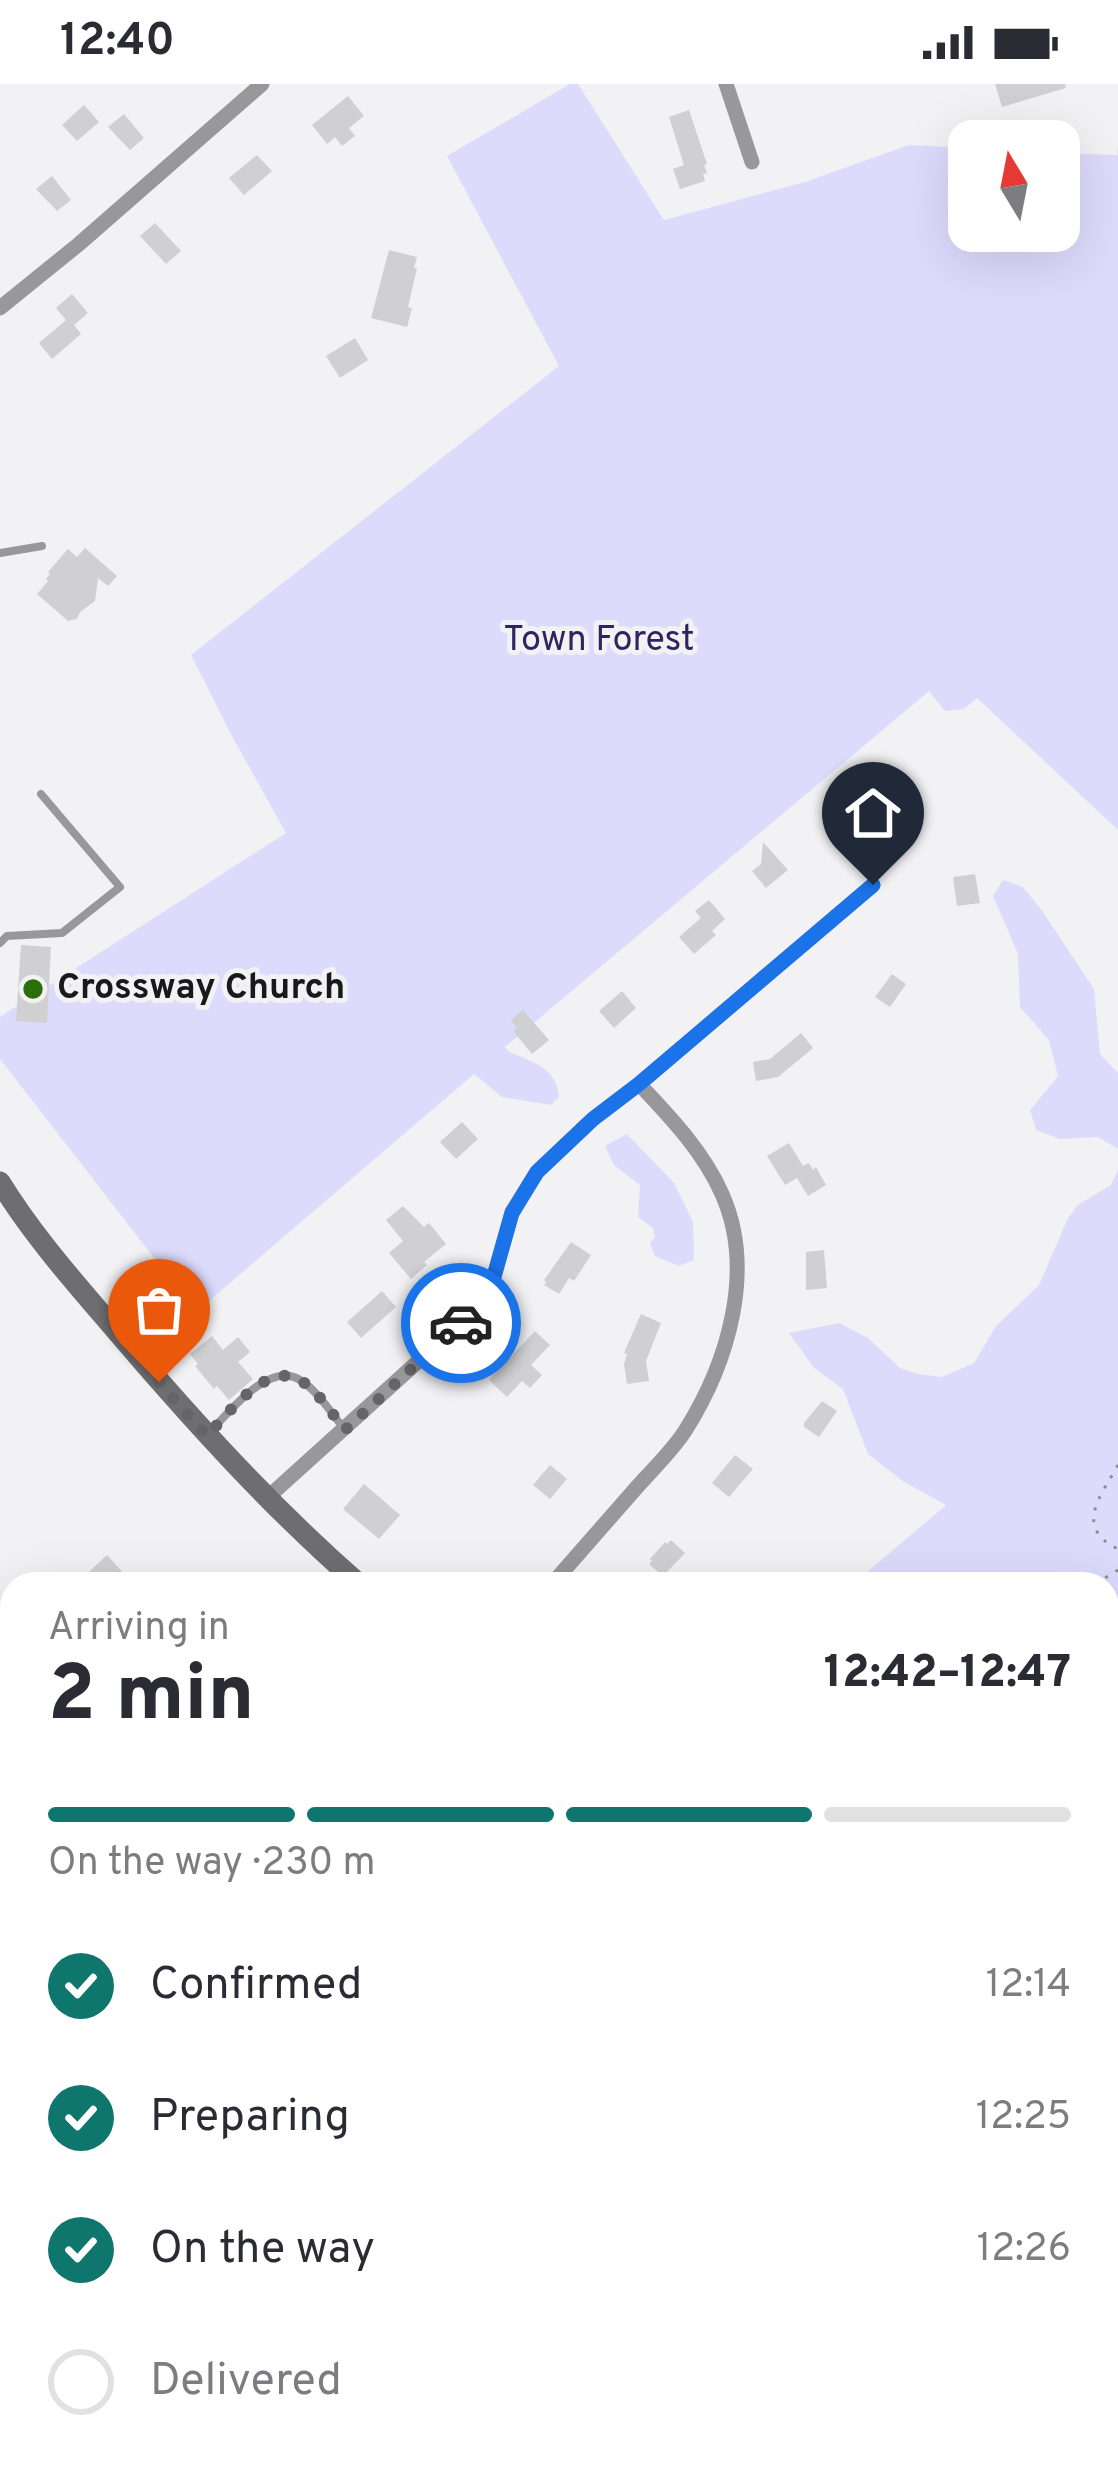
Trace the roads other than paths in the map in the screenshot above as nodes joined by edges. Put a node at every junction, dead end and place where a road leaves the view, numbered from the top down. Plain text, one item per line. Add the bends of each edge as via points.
1 (262, 84) edge
2 (726, 84) edge
3 (752, 162) dead end
4 (0, 308) edge
5 (42, 546) dead end
6 (0, 554) edge
7 (41, 794) dead end
8 (873, 885) dead end
9 (0, 943) edge
10 (639, 1084) junction
11 (2, 1190) edge
12 (345, 1430) junction
13 (207, 1436) junction
14 (266, 1499) junction
15 (345, 1572) edge
16 (562, 1572) edge

1 - 4 street
2 - 3 street
5 - 6 lane
7 - 9 lane via 120,887 62,933
8 - 10 street
10 - 12 street via 537,1172 512,1213 493,1280 475,1310
10 - 16 street via 722,1194 736,1234 734,1313 684,1431
11 - 13 main road
12 - 13 lane via 300,1380 277,1375
12 - 14 street
13 - 14 main road
14 - 15 main road

